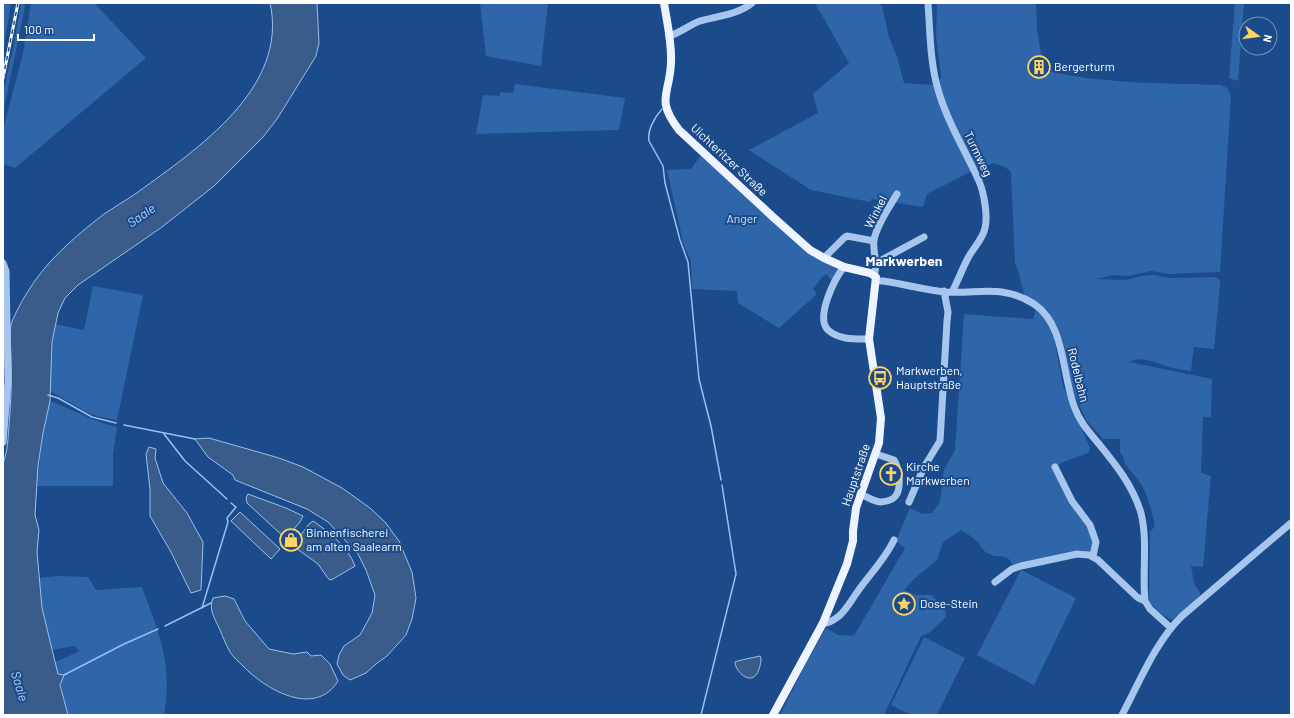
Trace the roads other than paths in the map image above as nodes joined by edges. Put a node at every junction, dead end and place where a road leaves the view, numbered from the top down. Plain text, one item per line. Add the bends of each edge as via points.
1 (664, 3) edge
2 (752, 3) edge
3 (928, 3) edge
4 (669, 36) junction
5 (897, 194) dead end
6 (924, 237) dead end
7 (874, 241) junction
8 (824, 258) junction
9 (3, 263) edge
10 (876, 263) junction
11 (844, 267) junction
12 (875, 278) junction
13 (948, 292) junction
14 (869, 339) junction
15 (3, 442) edge
16 (876, 454) junction
17 (1055, 467) dead end
18 (900, 487) junction
19 (913, 491) junction
20 (860, 494) junction
21 (909, 502) dead end
22 (1291, 523) edge
23 (894, 540) dead end
24 (1093, 556) junction
25 (994, 582) dead end
26 (1145, 601) junction
27 (823, 623) junction
28 (1171, 628) junction
29 (773, 715) edge
30 (1122, 715) edge

1 - 4 main road, Uichteritzer Straße
2 - 4 street via 735,13 700,21
3 - 13 street, Turmweg via 931,54 936,84 980,181 985,216 983,234
4 - 8 main road, Uichteritzer Straße via 671,63 664,100 670,119 773,217 810,250
5 - 7 street, Winkel
6 - 10 street
7 - 8 street, Winkel via 847,236
7 - 10 street, Winkel
8 - 11 main road, Uichteritzer Straße
9 - 15 street via 6,271 8,382
10 - 12 street, Winkel
11 - 12 main road, Uichteritzer Straße
11 - 14 street via 833,283 828,297 825,326 835,335 844,338
12 - 13 street, Rodelbahn
12 - 14 main road, Hauptstraße
13 - 19 street via 940,441
13 - 26 street, Rodelbahn via 997,291 1016,295 1034,304 1050,320 1059,342 1074,406 1081,421 1122,473 1140,512 1145,541
14 - 16 main road, Hauptstraße via 881,418
16 - 18 street via 894,460
16 - 20 main road, Hauptstraße
17 - 24 street via 1072,501 1090,525 1096,542
18 - 19 street
18 - 20 street via 895,497 880,502
19 - 21 street
20 - 27 main road, Hauptstraße via 852,548
22 - 28 street
23 - 27 street via 889,551 848,607 830,622
24 - 25 street via 1077,554 1027,564 1012,569
24 - 26 street via 1137,597
26 - 28 street
27 - 29 main road, Hauptstraße
28 - 30 street

